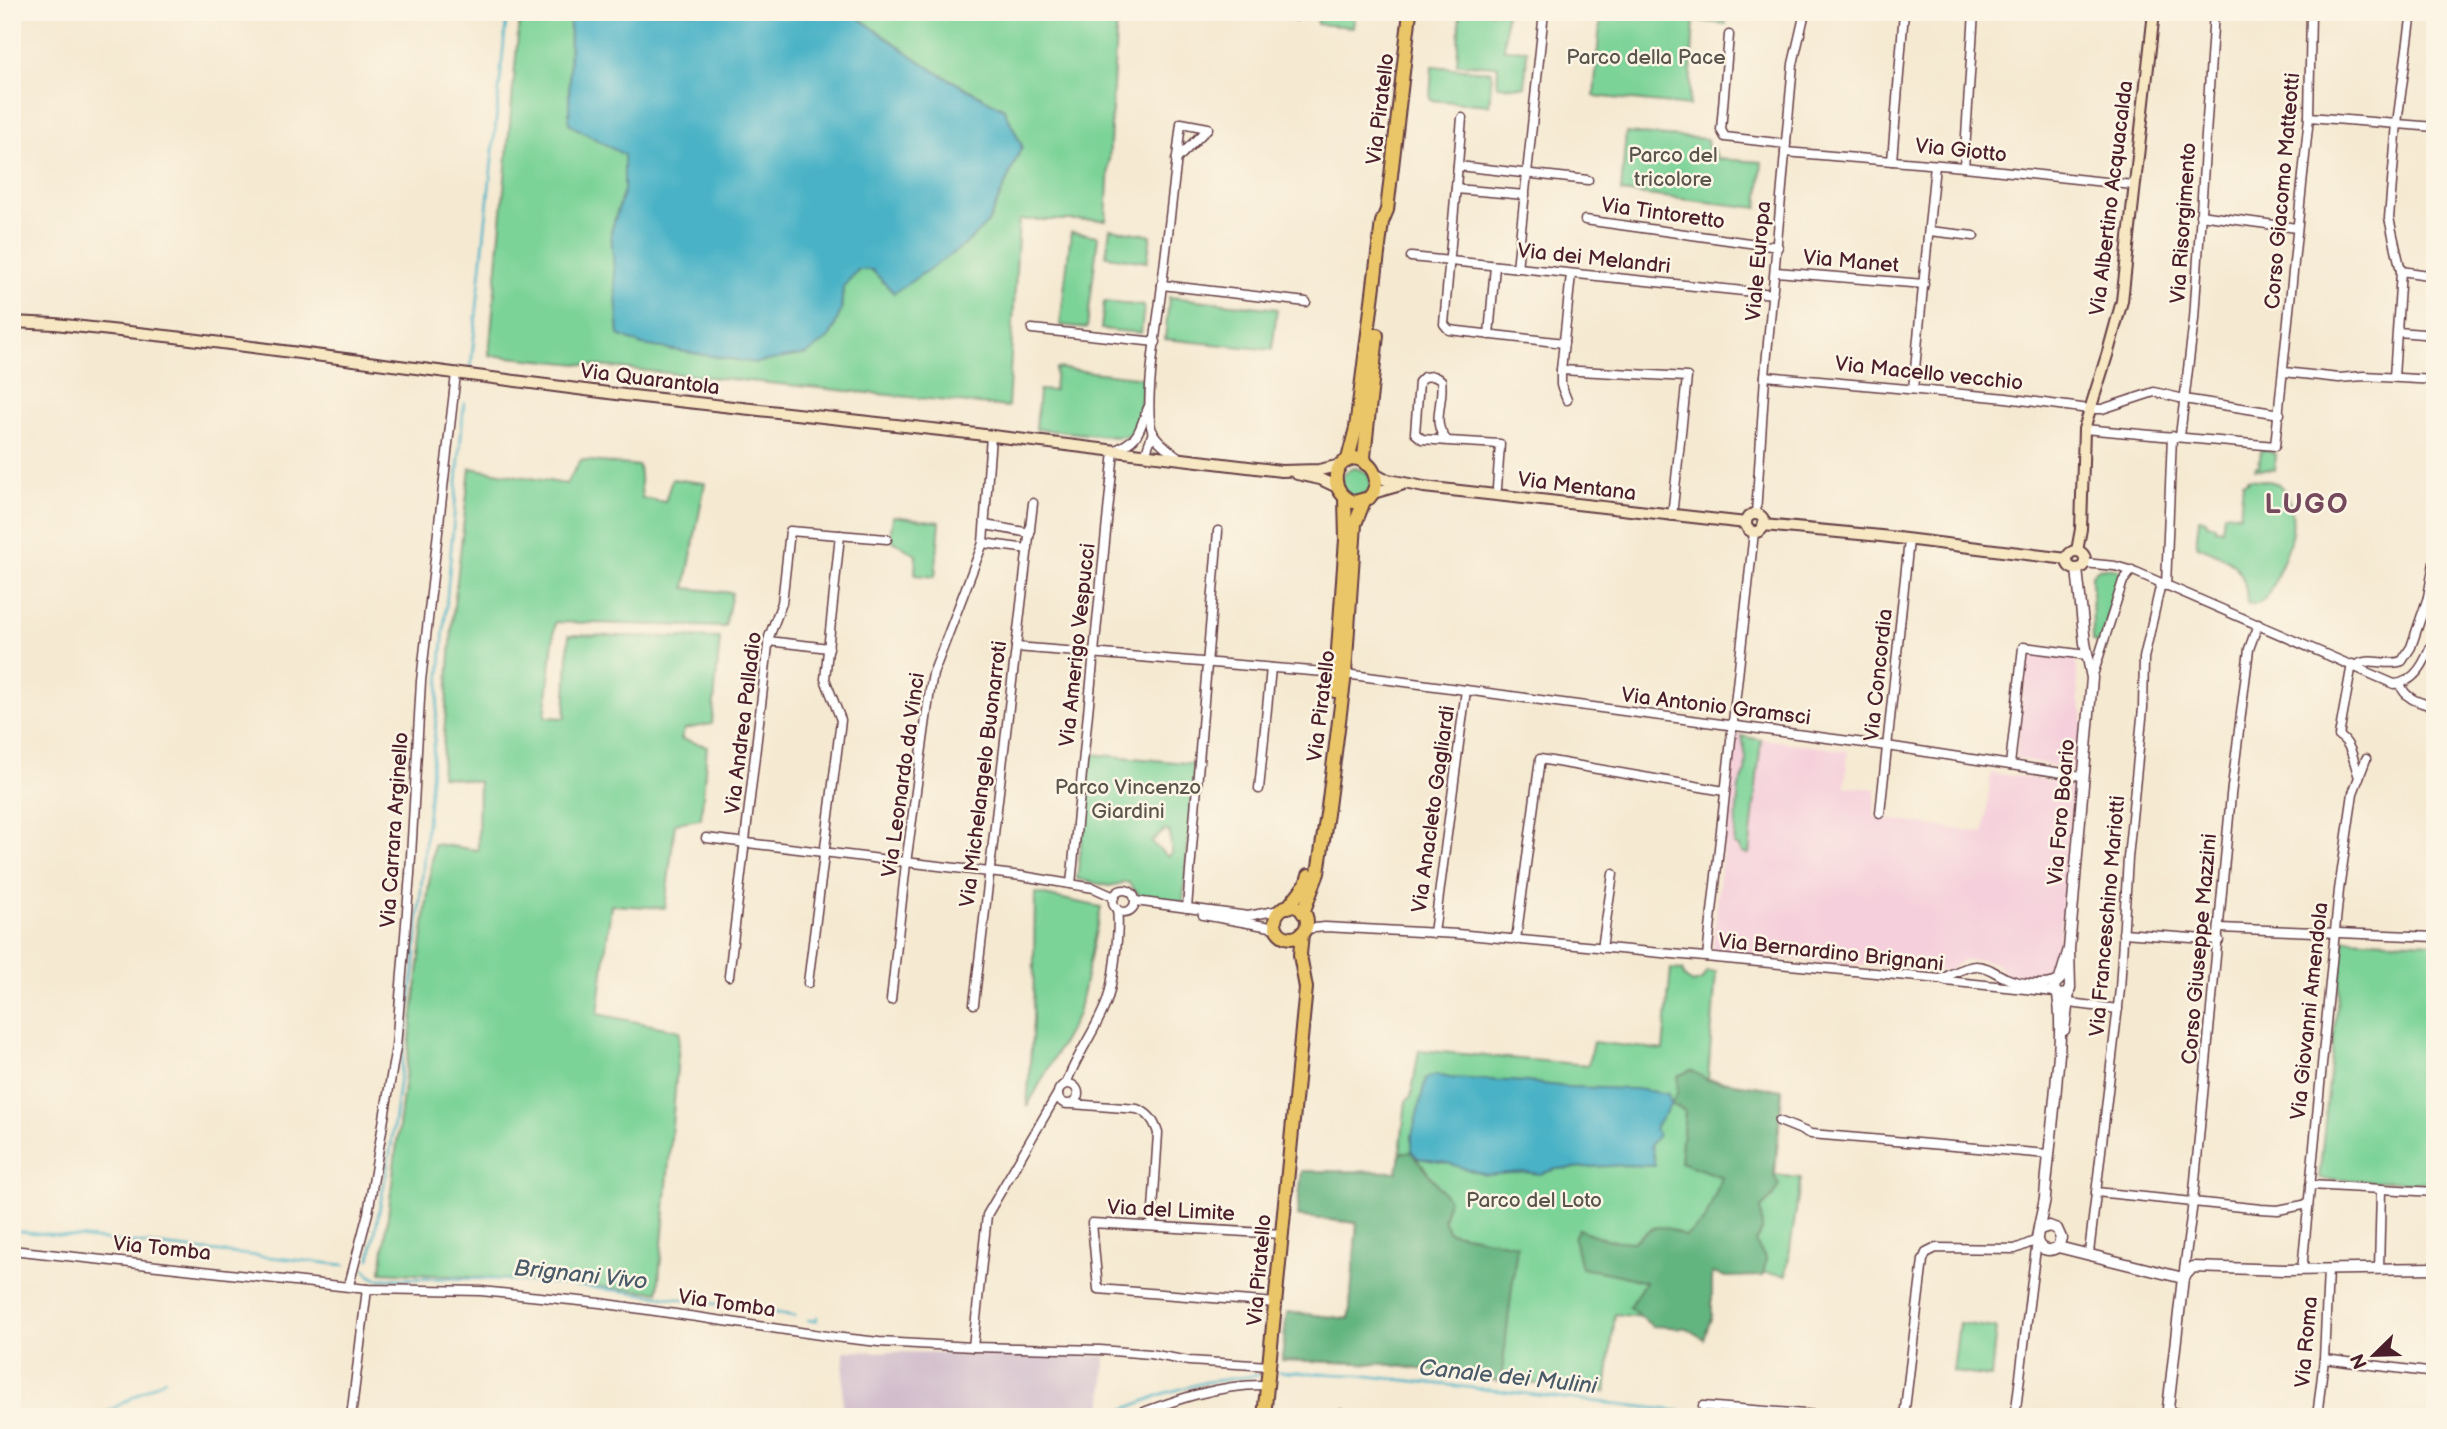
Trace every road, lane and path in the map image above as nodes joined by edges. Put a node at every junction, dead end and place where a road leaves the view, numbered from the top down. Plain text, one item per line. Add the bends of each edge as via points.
1 (1410, 12) edge
2 (1544, 12) edge
3 (1805, 12) edge
4 (1904, 12) edge
5 (1974, 12) edge
6 (2154, 12) edge
7 (2214, 12) edge
8 (2311, 12) edge
9 (2412, 12) edge
10 (1729, 35) dead end
11 (2309, 117) junction
12 (1462, 118) dead end
13 (2396, 123) junction
14 (2435, 127) edge
15 (1785, 148) junction
16 (1176, 160) junction
17 (1892, 161) junction
18 (1935, 165) junction
19 (1458, 166) junction
20 (1964, 167) junction
21 (1527, 172) junction
22 (1588, 180) dead end
23 (2133, 185) junction
24 (1456, 189) junction
25 (1525, 195) junction
26 (1387, 210) junction
27 (2200, 215) junction
28 (1585, 220) dead end
29 (2297, 228) junction
30 (1929, 231) junction
31 (1975, 236) dead end
32 (1778, 247) junction
33 (1411, 257) dead end
34 (1451, 261) junction
35 (1495, 266) junction
36 (1517, 268) junction
37 (2401, 271) junction
38 (1776, 272) junction
39 (1571, 274) junction
40 (2435, 276) edge
41 (1924, 284) junction
42 (1162, 285) junction
43 (1773, 294) junction
44 (1306, 302) dead end
45 (12, 321) edge
46 (1032, 329) dead end
47 (2398, 332) junction
48 (1489, 335) junction
49 (2435, 335) edge
50 (1156, 342) junction
51 (1564, 343) junction
52 (1561, 370) junction
53 (2284, 372) junction
54 (456, 374) junction
55 (1765, 376) junction
56 (2394, 377) junction
57 (2435, 380) edge
58 (1913, 389) junction
59 (2184, 399) junction
60 (1567, 400) dead end
61 (1149, 408) junction
62 (2089, 409) junction
63 (2280, 414) junction
64 (2084, 429) junction
65 (1141, 432) junction
66 (1153, 432) junction
67 (991, 436) junction
68 (2176, 436) junction
69 (1448, 441) junction
70 (1114, 451) junction
71 (1145, 455) junction
72 (1181, 459) junction
73 (1345, 462) junction
74 (1366, 464) junction
75 (1280, 470) junction
76 (1375, 474) junction
77 (1404, 484) junction
78 (1336, 487) junction
79 (1497, 488) dead end
80 (1369, 497) junction
81 (1345, 499) junction
82 (1033, 503) dead end
83 (1756, 514) junction
84 (1672, 516) junction
85 (1746, 523) junction
86 (985, 525) junction
87 (1763, 525) junction
88 (1218, 531) dead end
89 (1754, 532) junction
90 (1030, 533) junction
91 (840, 535) junction
92 (887, 539) dead end
93 (1909, 540) junction
94 (982, 543) junction
95 (1028, 549) junction
96 (2077, 551) junction
97 (2435, 557) edge
98 (2067, 559) junction
99 (2081, 566) junction
100 (2132, 570) junction
101 (2165, 585) junction
102 (2431, 595) edge
103 (2258, 624) junction
104 (2435, 637) edge
105 (768, 641) junction
106 (1016, 647) junction
107 (829, 648) junction
108 (1094, 653) junction
109 (2087, 654) junction
110 (1207, 663) junction
111 (2353, 665) junction
112 (1271, 668) junction
113 (1341, 674) junction
114 (2092, 678) junction
115 (2400, 684) junction
116 (1466, 690) junction
117 (2435, 707) edge
118 (1731, 727) junction
119 (1887, 746) junction
120 (2366, 759) dead end
121 (2010, 765) junction
122 (2082, 776) junction
123 (2359, 778) junction
124 (1259, 789) dead end
125 (1724, 791) junction
126 (1880, 813) dead end
127 (706, 838) dead end
128 (746, 843) junction
129 (825, 852) junction
130 (906, 863) junction
131 (989, 872) junction
132 (1613, 874) dead end
133 (1071, 884) junction
134 (1114, 897) junction
135 (1133, 906) junction
136 (1187, 908) junction
137 (1284, 908) junction
138 (1116, 909) junction
139 (1304, 924) junction
140 (1118, 928) junction
141 (2220, 928) junction
142 (1279, 932) junction
143 (2335, 932) junction
144 (1434, 933) junction
145 (2123, 933) junction
146 (2435, 937) edge
147 (1516, 940) junction
148 (2218, 940) junction
149 (1602, 948) junction
150 (1707, 957) junction
151 (1962, 970) junction
152 (1997, 973) junction
153 (729, 976) dead end
154 (1940, 979) junction
155 (808, 983) dead end
156 (1963, 983) junction
157 (2016, 984) junction
158 (1991, 985) junction
159 (2062, 989) junction
160 (891, 1000) dead end
161 (1304, 1002) junction
162 (974, 1004) dead end
163 (2118, 1009) junction
164 (1066, 1084) junction
165 (1058, 1093) junction
166 (1067, 1103) junction
167 (1045, 1113) junction
168 (1779, 1121) dead end
169 (2048, 1154) junction
170 (2309, 1185) junction
171 (2381, 1189) junction
172 (2096, 1192) junction
173 (2435, 1192) edge
174 (2044, 1202) junction
175 (2193, 1202) junction
176 (2308, 1204) junction
177 (1152, 1226) junction
178 (2052, 1226) junction
179 (1282, 1234) junction
180 (2038, 1234) junction
181 (2059, 1243) junction
182 (12, 1250) edge
183 (2046, 1250) junction
184 (2089, 1253) junction
185 (2032, 1265) junction
186 (2435, 1268) edge
187 (2379, 1269) junction
188 (2302, 1270) junction
189 (2328, 1270) junction
190 (2183, 1278) junction
191 (349, 1285) junction
192 (367, 1289) junction
193 (1276, 1303) junction
194 (973, 1348) junction
195 (2325, 1359) junction
196 (1269, 1366) junction
197 (2435, 1373) edge
198 (1267, 1385) junction
199 (1703, 1406) dead end
200 (2168, 1414) edge
201 (351, 1417) edge
202 (1130, 1417) edge
203 (1264, 1417) edge
204 (1842, 1417) edge
205 (1904, 1417) edge
206 (2015, 1417) edge
207 (2213, 1417) edge
208 (2317, 1417) edge

1 - 26 main road, Via Piratello
2 - 21 street
3 - 15 street, Viale Europa via 1793,64
4 - 17 street
5 - 20 street
6 - 23 main road, Via Albertino Acquacalda
7 - 27 street, Via Risorgimento
8 - 11 street, Corso Giacomo Matteotti
9 - 13 street
10 - 15 street, Via Giotto via 1723,135
11 - 13 street
11 - 29 street, Corso Giacomo Matteotti
12 - 19 street
13 - 14 street
13 - 37 street via 2389,218
15 - 17 street, Via Giotto
15 - 32 street, Viale Europa
16 - 16 street via 1181,123 1208,128 1192,144
16 - 42 street
17 - 18 street, Via Giotto
18 - 20 street, Via Giotto
18 - 30 street
19 - 21 street
19 - 24 street
20 - 23 street, Via Giotto
21 - 22 street
21 - 25 street
23 - 62 main road, Via Albertino Acquacalda via 2122,301
24 - 25 street
24 - 34 street
25 - 36 street
26 - 73 main road, Via Piratello via 1358,415
26 - 74 main road, Via Piratello
27 - 29 street
27 - 59 street, Via Risorgimento
28 - 32 street, Via Tintoretto
29 - 53 street, Corso Giacomo Matteotti
30 - 31 street
30 - 41 street
32 - 38 street, Viale Europa
33 - 34 street, Via dei Melandri
34 - 35 street, Via dei Melandri
34 - 48 street via 1444,324
35 - 36 street, Via dei Melandri
35 - 48 street
36 - 39 street, Via dei Melandri
37 - 40 street
37 - 47 street
38 - 41 street, Via Manet
38 - 43 street, Viale Europa
39 - 43 street, Via dei Melandri
39 - 51 street
41 - 58 street
42 - 44 street
42 - 50 street
43 - 55 street, Viale Europa
45 - 54 main road, Via Quarantola
46 - 50 street
47 - 49 street
47 - 56 street
48 - 51 street
50 - 61 street
51 - 52 street
52 - 60 street
52 - 84 street via 1687,377
53 - 56 street
53 - 63 street, Corso Giacomo Matteotti
54 - 67 main road, Via Quarantola
54 - 191 street, Via Carrara Arginello via 421,681 396,1047 368,1213
55 - 58 street, Via Macello vecchio
55 - 83 street, Viale Europa
56 - 57 street
58 - 62 street, Via Macello vecchio
59 - 62 street, Via Macello vecchio via 2154,391
59 - 63 street, Via Macello vecchio
59 - 68 street, Via Risorgimento
61 - 65 street
61 - 66 street
62 - 64 main road, Via Albertino Acquacalda
63 - 68 street via 2275,446
64 - 68 street
64 - 96 main road, Via Albertino Acquacalda
65 - 70 street
65 - 71 street
66 - 71 street
66 - 72 street
67 - 70 main road, Via Quarantola
67 - 86 street, Via Leonardo da Vinci
68 - 101 street, Via Franceschino Mariotti
69 - 69 street via 1438,428 1441,380 1424,377 1419,382 1415,433 1422,439
69 - 79 street via 1500,444
70 - 71 main road, Via Quarantola
70 - 108 street, Via Amerigo Vespucci
71 - 72 main road, Via Quarantola
72 - 75 main road, Via Quarantola
73 - 74 main road via 1360,459
73 - 75 main road, Via Quarantola via 1319,470
73 - 78 main road, Via Piratello via 1336,473
74 - 76 main road
75 - 78 main road, Via Quarantola
76 - 77 main road, Via Mentana
76 - 80 main road, Via Piratello via 1376,487
77 - 80 main road, Via Mentana
77 - 84 main road, Via Mentana
78 - 81 main road
80 - 81 main road via 1354,502
80 - 113 main road, Via Piratello via 1355,524
81 - 113 main road, Via Piratello
82 - 90 street, Via Michelangelo Buonarroti
83 - 85 main road
83 - 87 main road
84 - 85 main road, Via Mentana
85 - 89 main road
86 - 90 street
86 - 94 street, Via Leonardo da Vinci
87 - 89 main road
87 - 93 main road
88 - 110 street
89 - 118 street
90 - 95 street, Via Michelangelo Buonarroti
91 - 92 street, Via Andrea Palladio
91 - 105 street, Via Andrea Palladio via 790,531 782,603
91 - 107 street
93 - 98 main road
93 - 119 street, Via Concordia
94 - 95 street
94 - 130 street, Via Leonardo da Vinci via 933,674
95 - 106 street, Via Michelangelo Buonarroti
96 - 98 main road
96 - 99 main road via 2084,555
97 - 102 street
98 - 99 main road via 2070,566
99 - 100 street
99 - 109 street, Via Foro Boario
100 - 101 street
100 - 114 street, Via Foro Boario via 2123,581
101 - 103 street
101 - 145 street, Via Franceschino Mariotti via 2144,658
102 - 111 street via 2402,661
103 - 111 street
103 - 141 street, Corso Giuseppe Mazzini via 2249,649
104 - 115 street via 2417,673
105 - 107 street
105 - 128 street, Via Andrea Palladio
106 - 108 street, Via Antonio Gramsci
106 - 131 street, Via Michelangelo Buonarroti
107 - 129 street via 825,679 841,720
108 - 110 street, Via Antonio Gramsci
108 - 133 street, Via Amerigo Vespucci
109 - 114 street, Via Foro Boario
109 - 121 street via 2024,647
110 - 112 street, Via Antonio Gramsci
110 - 136 street
111 - 115 street
111 - 123 street via 2339,736 2349,746
112 - 113 street, Via Antonio Gramsci
112 - 124 street
113 - 116 street, Via Antonio Gramsci
113 - 137 main road, Via Piratello via 1311,870 1306,884
113 - 139 main road, Via Piratello via 1318,873
114 - 122 street, Via Foro Boario
115 - 117 street via 2404,694
116 - 118 street, Via Antonio Gramsci
116 - 144 street, Via Anacleto Gagliardi
118 - 119 street, Via Antonio Gramsci
118 - 125 street
119 - 121 street, Via Antonio Gramsci
119 - 126 street, Via Concordia
120 - 123 street, Via Giovanni Amendola
121 - 122 street, Via Antonio Gramsci
122 - 159 street, Via Foro Boario
123 - 143 street, Via Giovanni Amendola via 2353,793
125 - 147 street via 1540,759
125 - 150 street
127 - 128 street
128 - 129 street
128 - 153 street, Via Andrea Palladio
129 - 130 street
129 - 155 street
130 - 131 street
130 - 160 street, Via Leonardo da Vinci
131 - 133 street
131 - 162 street, Via Michelangelo Buonarroti
132 - 149 street
133 - 134 street
134 - 135 street via 1117,892 1132,892
134 - 138 street
135 - 136 street
135 - 138 street
135 - 140 street
135 - 142 street
136 - 137 street via 1248,916
137 - 139 main road via 1297,908
137 - 142 main road, Via Piratello via 1275,918
138 - 140 street
139 - 142 main road via 1293,938
139 - 144 street, Via Bernardino Brignani
139 - 161 main road, Via Piratello via 1299,945
140 - 164 street via 1106,1004
141 - 143 street
141 - 148 street, Corso Giuseppe Mazzini
142 - 161 main road, Via Piratello via 1300,971
143 - 146 street
143 - 170 street, Via Giovanni Amendola
144 - 147 street, Via Bernardino Brignani
145 - 148 street
145 - 163 street, Via Franceschino Mariotti
147 - 149 street, Via Bernardino Brignani
148 - 175 street, Corso Giuseppe Mazzini
149 - 150 street, Via Bernardino Brignani
150 - 154 street, Via Bernardino Brignani
151 - 152 street via 1973,966
151 - 154 street
151 - 156 street
152 - 157 street
152 - 158 street
154 - 156 street, Via Bernardino Brignani
156 - 158 street, Via Bernardino Brignani
157 - 158 street, Via Bernardino Brignani
157 - 159 street, Via Bernardino Brignani
159 - 163 street, Via Bernardino Brignani
159 - 169 street, Via Foro Boario
161 - 179 main road, Via Piratello
163 - 172 street, Via Franceschino Mariotti
164 - 165 street
164 - 166 street via 1078,1090 1078,1098
165 - 166 street
165 - 167 street
166 - 167 street
166 - 177 street via 1137,1109 1153,1121 1158,1133
167 - 194 street via 987,1215
168 - 169 street via 1811,1134
169 - 174 street, Via Foro Boario
170 - 171 street
170 - 176 street, Via Giovanni Amendola
171 - 173 street
171 - 187 street
172 - 175 street
172 - 184 street, Via Franceschino Mariotti
174 - 178 street, Via Foro Boario
174 - 180 street, Via Foro Boario
175 - 176 street via 2278,1210
175 - 190 street, Corso Giuseppe Mazzini
176 - 188 street, Via Giovanni Amendola
177 - 179 street, Via del Limite
177 - 193 street, Via del Limite via 1092,1223 1098,1289
178 - 180 street
178 - 181 street, Via Foro Boario via 2058,1230
179 - 193 main road, Via Piratello
180 - 183 street via 2040,1246
180 - 185 street
180 - 205 street via 2015,1249 1936,1248 1926,1253
181 - 183 street
181 - 184 street
182 - 191 street, Via Tomba
183 - 185 street
184 - 190 street
185 - 206 street
186 - 187 street
187 - 189 street
188 - 189 street
188 - 190 street via 2193,1267
189 - 195 street, Via Roma
190 - 200 street
191 - 192 street, Via Tomba
192 - 194 street, Via Tomba via 481,1291 834,1337
192 - 201 street
193 - 196 main road, Via Piratello
194 - 196 street, Via Tomba via 1100,1350
195 - 197 street
195 - 208 street, Via Roma
196 - 198 main road, Via Piratello
198 - 202 street via 1181,1397
198 - 203 main road, Via Piratello
199 - 204 street
200 - 207 street

